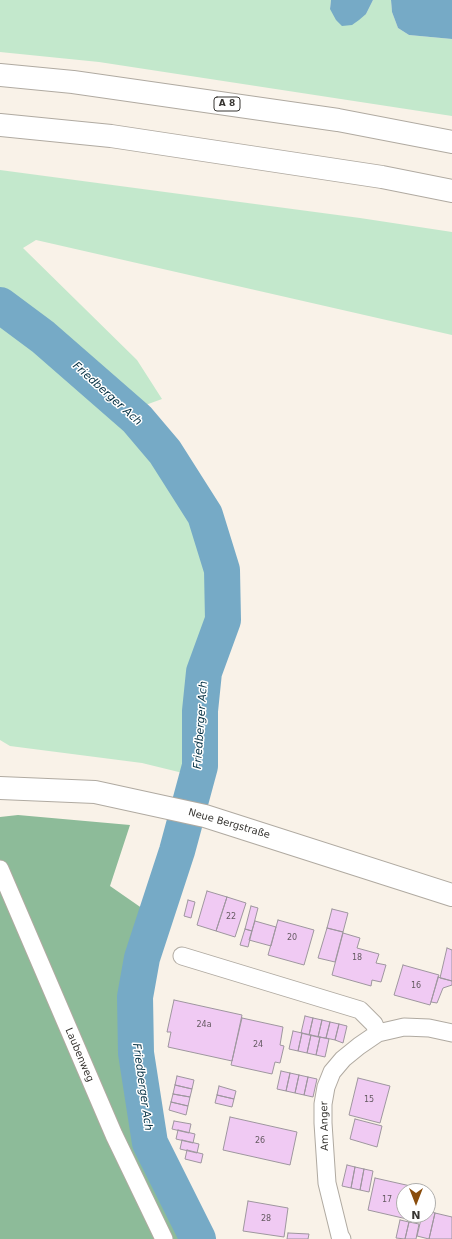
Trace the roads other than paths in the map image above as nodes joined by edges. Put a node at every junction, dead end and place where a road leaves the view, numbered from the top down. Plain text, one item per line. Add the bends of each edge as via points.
1 (0, 75) edge
2 (0, 125) edge
3 (452, 142) edge
4 (452, 191) edge
5 (0, 788) edge
6 (0, 870) edge
7 (452, 895) edge
8 (182, 956) dead end
9 (452, 1032) edge
10 (378, 1033) junction
11 (164, 1239) edge
12 (342, 1239) edge

1 - 3 main road, A 8 via 73,82 338,120
2 - 4 main road via 111,136 382,177
5 - 7 main road, Neue Bergstraße via 95,792 163,806 205,816
6 - 11 street, Laubenweg via 114,1134
8 - 10 street via 360,1010 374,1024
9 - 10 street, Am Anger via 404,1027
10 - 12 street, Am Anger via 359,1046 332,1072 323,1104 327,1183

